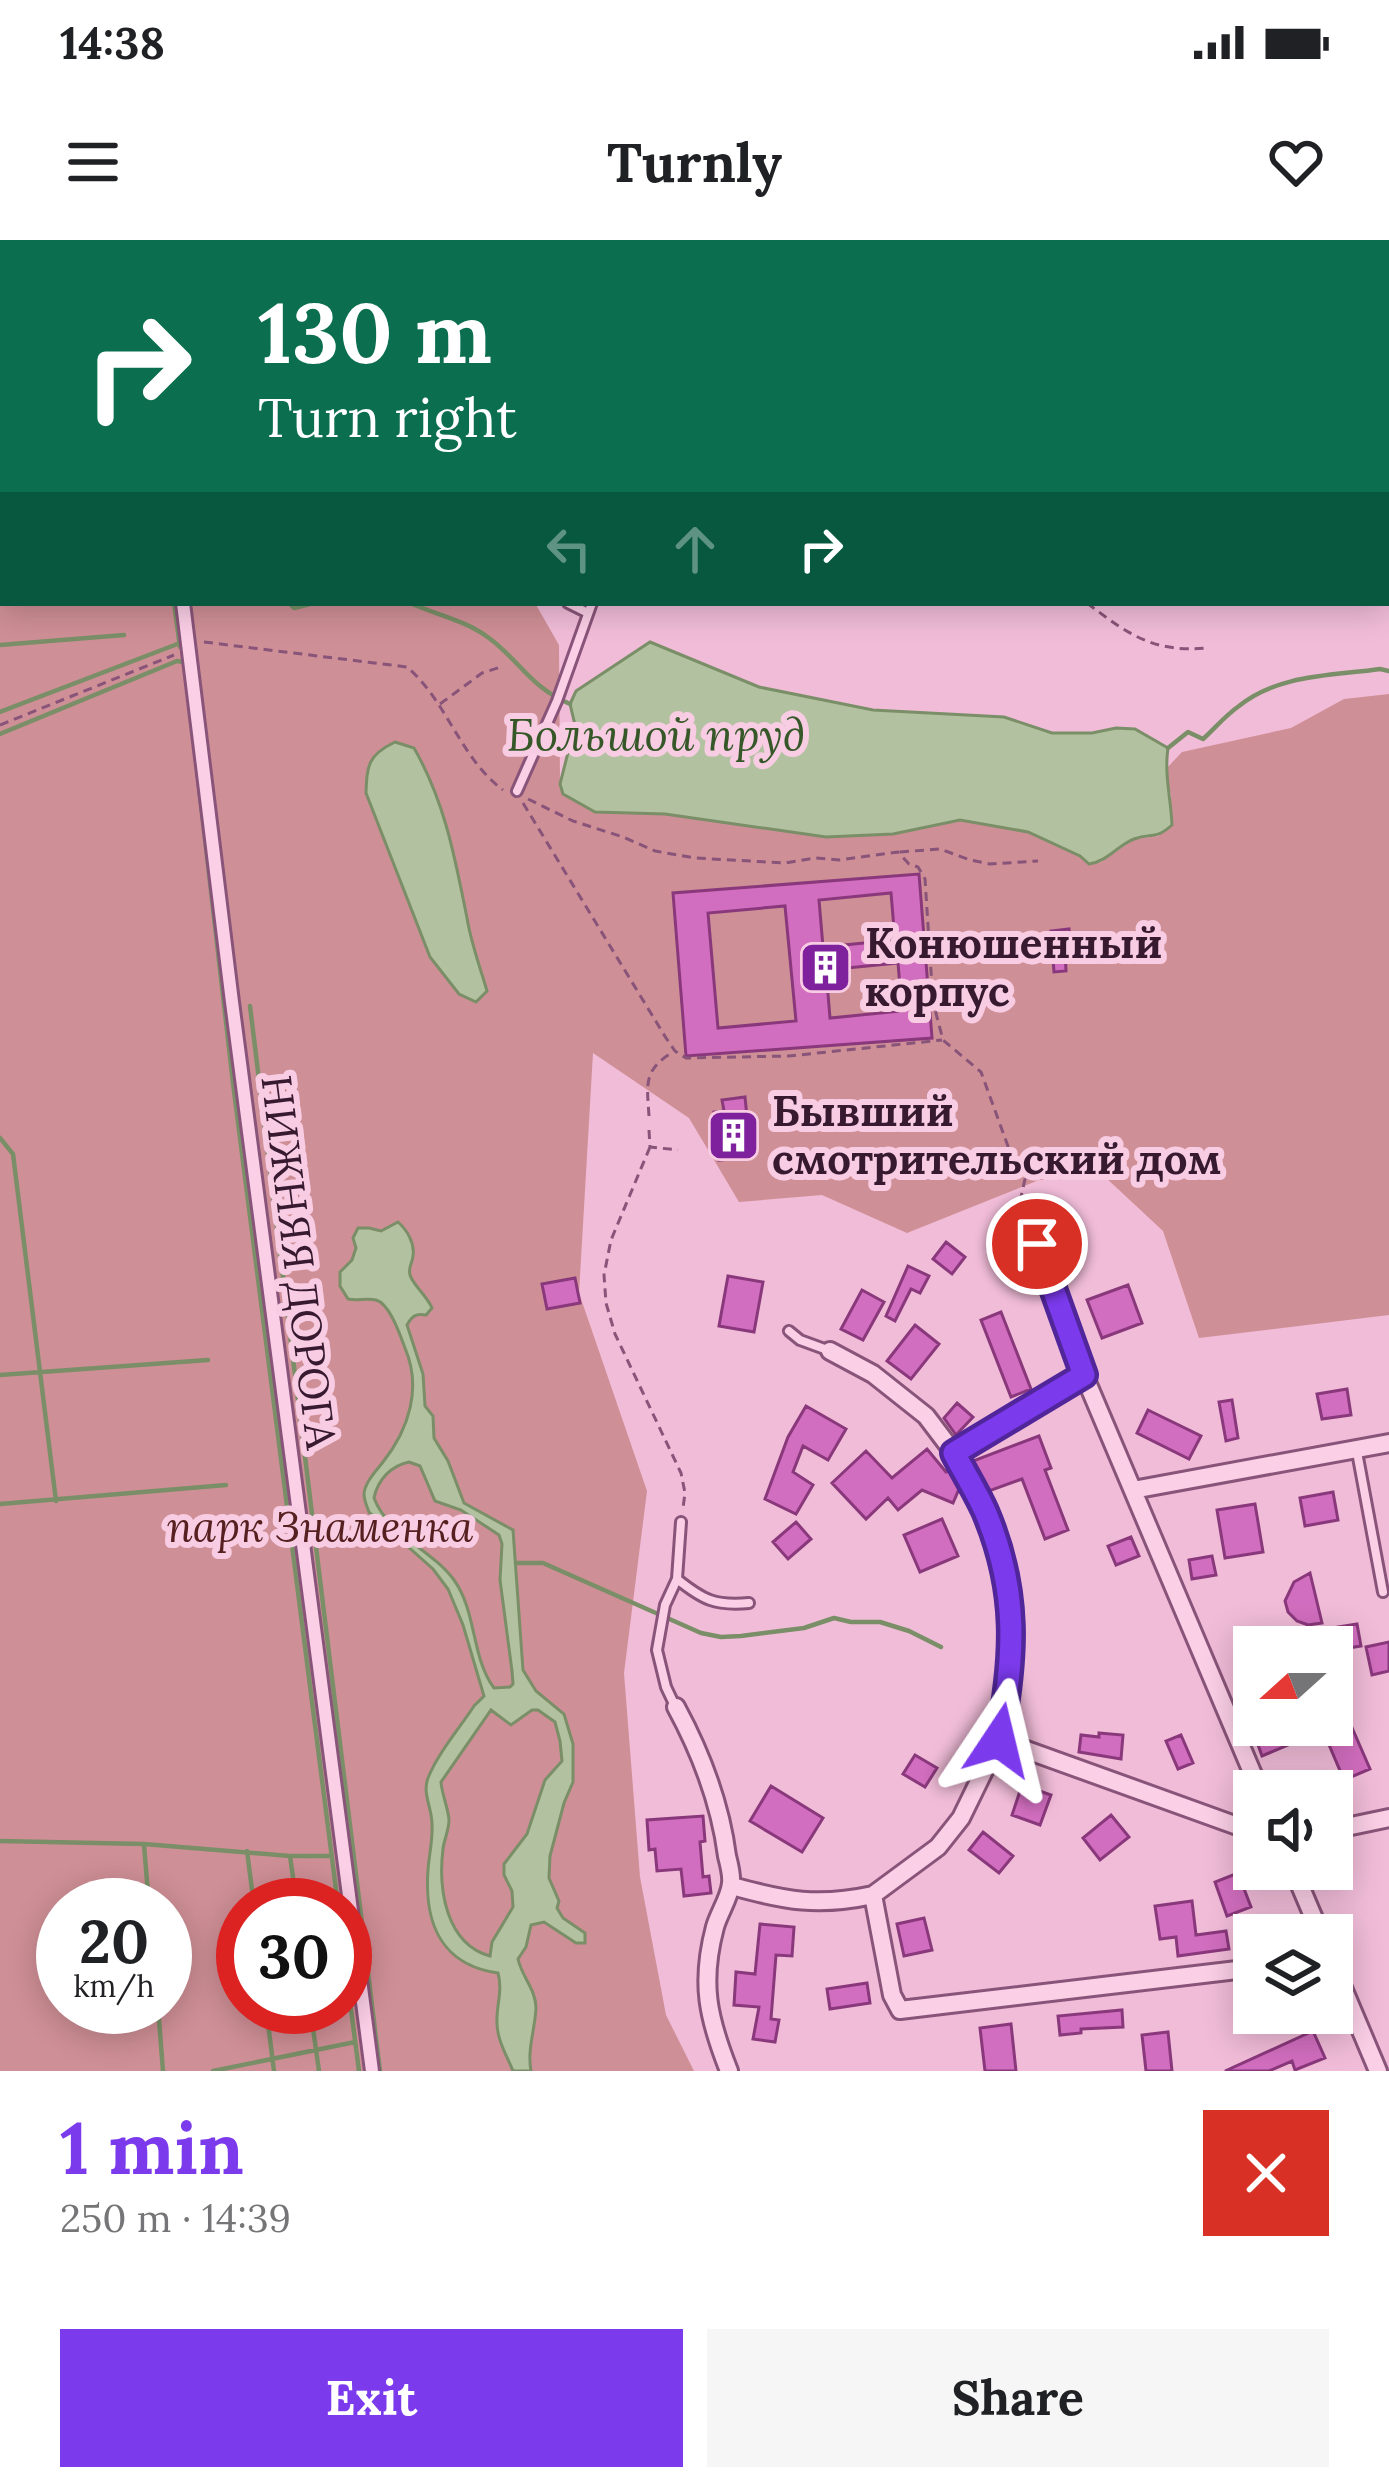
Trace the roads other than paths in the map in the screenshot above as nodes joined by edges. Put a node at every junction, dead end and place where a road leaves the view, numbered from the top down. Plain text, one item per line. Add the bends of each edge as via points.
1 (183, 606) edge
2 (590, 608) edge
3 (517, 791) road end
4 (1037, 1244) road end
5 (789, 1331) dead end
6 (830, 1351) joint
7 (1084, 1375) junction
8 (1389, 1443) edge
9 (1357, 1449) junction
10 (954, 1453) junction
11 (1133, 1490) junction
12 (681, 1522) road end
13 (677, 1579) junction
14 (1383, 1592) dead end
15 (749, 1603) dead end
16 (676, 1707) joint
17 (999, 1740) junction
18 (1251, 1770) edge
19 (1389, 1818) edge
20 (1233, 1824) edge
21 (1353, 1826) edge
22 (731, 1886) junction
23 (873, 1894) junction
24 (1233, 1971) edge
25 (1353, 2012) edge
26 (372, 2071) edge
27 (729, 2071) edge
28 (1378, 2071) edge

1 - 26 street, НИЖНЯЯ ДОРОГА
2 - 3 lane
4 - 7 street
5 - 6 lane
6 - 10 street via 926,1416
7 - 10 lane
7 - 11 street
8 - 9 street
9 - 11 street
9 - 14 lane
10 - 17 street via 1007,1576 1013,1646
11 - 18 street
12 - 13 lane
13 - 15 lane via 718,1604
13 - 16 lane via 657,1650
16 - 22 street via 718,1802
17 - 20 street
17 - 23 street via 938,1847
19 - 21 street
22 - 23 street via 800,1902
22 - 27 street via 706,1983
23 - 24 street via 900,2011
25 - 28 street

